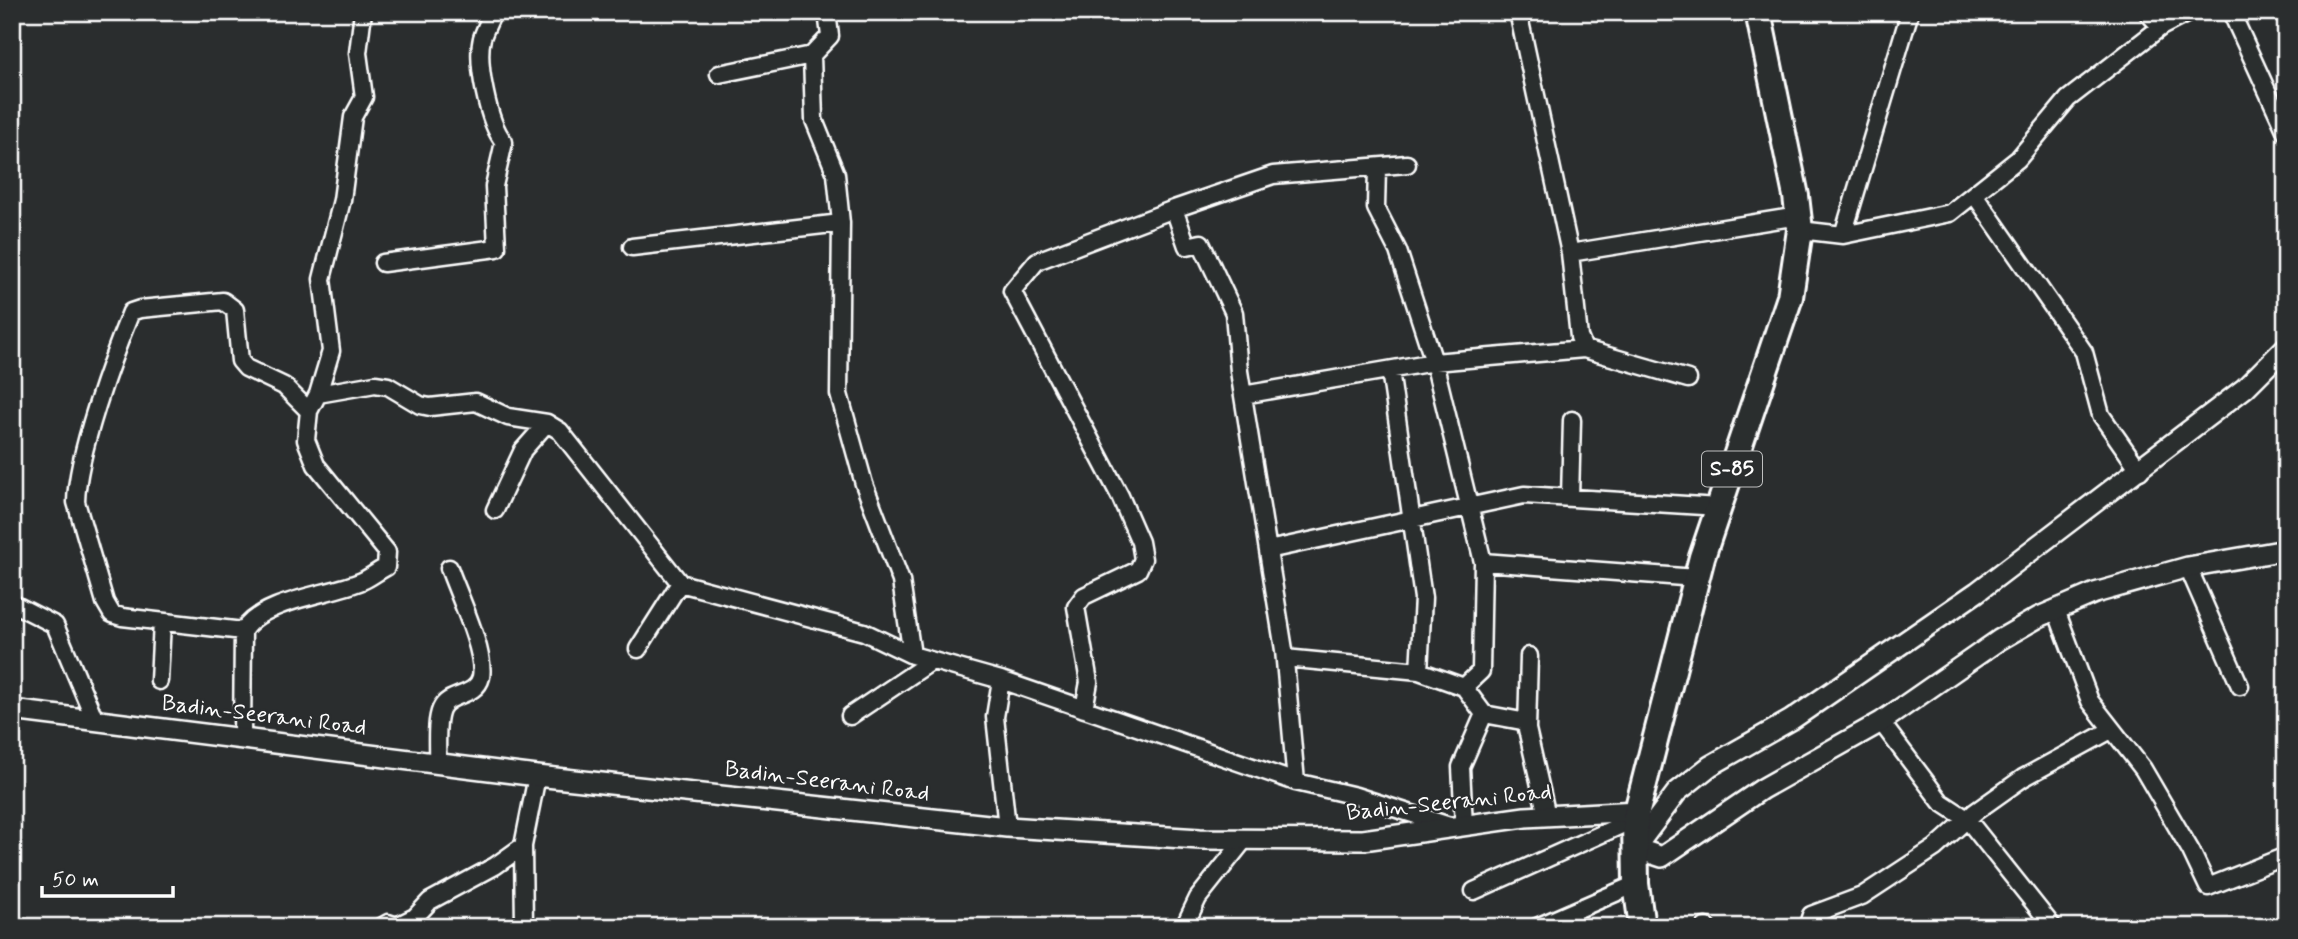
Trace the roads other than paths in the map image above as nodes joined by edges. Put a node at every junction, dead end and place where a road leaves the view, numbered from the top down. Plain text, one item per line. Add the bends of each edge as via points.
1 (363, 12) edge
2 (493, 12) edge
3 (827, 12) edge
4 (1518, 12) edge
5 (1758, 12) edge
6 (1910, 12) edge
7 (2147, 12) edge
8 (2190, 12) edge
9 (2231, 12) edge
10 (2161, 27) junction
11 (812, 55) junction
12 (719, 74) dead end
13 (2286, 132) edge
14 (1407, 164) dead end
15 (1377, 167) junction
16 (1974, 194) junction
17 (1174, 209) junction
18 (841, 223) junction
19 (1799, 223) junction
20 (1843, 235) junction
21 (632, 247) dead end
22 (1570, 253) junction
23 (383, 263) dead end
24 (2286, 347) edge
25 (1584, 349) junction
26 (1434, 362) junction
27 (1390, 370) junction
28 (1688, 379) dead end
29 (318, 394) junction
30 (1243, 395) junction
31 (309, 411) junction
32 (1572, 420) dead end
33 (547, 423) junction
34 (2140, 471) junction
35 (1570, 498) junction
36 (1470, 506) junction
37 (1719, 507) junction
38 (495, 510) dead end
39 (1411, 519) junction
40 (1268, 550) junction
41 (2286, 550) edge
42 (1483, 562) junction
43 (2188, 567) junction
44 (449, 568) dead end
45 (1696, 578) junction
46 (680, 583) junction
47 (12, 603) edge
48 (2056, 610) junction
49 (162, 622) junction
50 (243, 631) junction
51 (638, 649) dead end
52 (912, 655) junction
53 (1528, 656) dead end
54 (1285, 658) junction
55 (932, 661) junction
56 (1419, 671) junction
57 (1001, 680) junction
58 (159, 681) dead end
59 (2240, 686) dead end
60 (1464, 687) junction
61 (1084, 709) junction
62 (12, 710) edge
63 (1484, 714) junction
64 (850, 716) dead end
65 (95, 720) junction
66 (1527, 722) junction
67 (1881, 722) junction
68 (2111, 730) junction
69 (242, 738) junction
70 (437, 763) junction
71 (537, 776) junction
72 (1296, 782) junction
73 (1637, 815) junction
74 (1547, 816) junction
75 (1967, 819) junction
76 (1457, 826) junction
77 (1007, 827) junction
78 (1245, 839) junction
79 (523, 846) junction
80 (1635, 848) junction
81 (2286, 856) edge
82 (1636, 884) junction
83 (1474, 891) dead end
84 (381, 927) edge
85 (524, 927) edge
86 (1184, 927) edge
87 (1537, 927) edge
88 (1642, 927) edge
89 (1807, 927) edge
90 (2053, 927) edge

1 - 29 street via 358,53 365,97 353,117 342,200 322,279 331,351
2 - 23 street via 482,38 480,60 491,122 504,142 494,186 497,248
3 - 11 street via 830,36
4 - 22 street
5 - 19 main road, S-85
6 - 20 street
7 - 10 street
8 - 10 street
9 - 13 street
10 - 16 street via 2068,99 2018,159
11 - 12 street
11 - 18 street via 814,120 836,174
14 - 15 street
15 - 17 street via 1273,175
15 - 26 street via 1376,208 1398,251
16 - 20 street via 1950,213
16 - 34 street via 2084,352 2101,415
17 - 30 street via 1187,246 1201,243 1234,313
17 - 61 street via 1037,261 1012,291 1121,496 1143,559 1138,570 1084,596 1076,607 1089,682
18 - 21 street
18 - 52 street via 839,394 864,484 901,581
19 - 20 street
19 - 22 street
19 - 37 main road, S-85 via 1790,297
22 - 25 street
24 - 34 street via 2245,388
25 - 26 street
25 - 28 street
26 - 27 street
26 - 36 street
27 - 30 street
27 - 39 street
29 - 31 street
29 - 33 street via 375,384 388,386 420,405 476,402 508,417
30 - 40 street
31 - 49 street via 284,386 240,361 231,304 223,301 131,313 97,411 76,502 112,614
31 - 50 street via 306,440 316,465 387,552 386,567 362,581 250,619
32 - 35 street
33 - 38 street via 523,450
33 - 46 street via 560,431
34 - 80 street via 1861,673 1710,766 1677,792
35 - 36 street via 1524,495
35 - 37 street
36 - 39 street
36 - 42 street
37 - 45 main road, S-85
39 - 40 street
39 - 56 street via 1423,598
40 - 54 street
41 - 43 street
42 - 45 street
42 - 60 street via 1481,671
43 - 48 street via 2095,593
43 - 59 street
44 - 70 street via 481,661 481,678 475,689 440,710
45 - 73 main road, S-85
46 - 51 street
46 - 52 street via 864,632
47 - 65 street via 55,625
48 - 67 street via 2000,640
48 - 68 street via 2090,701
49 - 50 street
49 - 58 street
50 - 69 street
52 - 55 street
53 - 66 street
54 - 56 street
54 - 72 street
55 - 57 street
55 - 64 street
56 - 60 street
57 - 61 street
57 - 77 street via 995,717
60 - 63 street
61 - 72 street
62 - 65 street, Badin-Seerani Road
63 - 66 street
63 - 76 street via 1461,767
65 - 69 street, Badin-Seerani Road
66 - 74 street
67 - 75 street via 1941,802
67 - 80 street via 1762,789 1662,857
68 - 75 street via 2023,778
68 - 81 street via 2143,769 2208,887
69 - 70 street, Badin-Seerani Road
70 - 71 street, Badin-Seerani Road
71 - 77 street, Badin-Seerani Road
71 - 79 street
72 - 76 street
73 - 74 street, Badin-Seerani Road
73 - 80 main road, S-85
73 - 83 street
74 - 76 street, Badin-Seerani Road
75 - 89 street via 1935,848 1862,896 1811,915
75 - 90 street
76 - 78 street, Badin-Seerani Road via 1363,840
77 - 78 street, Badin-Seerani Road
78 - 86 street via 1198,898
79 - 84 street via 430,901 415,917 397,926 388,923
79 - 85 street
80 - 82 main road, S-85
82 - 87 street
82 - 88 main road, S-85

